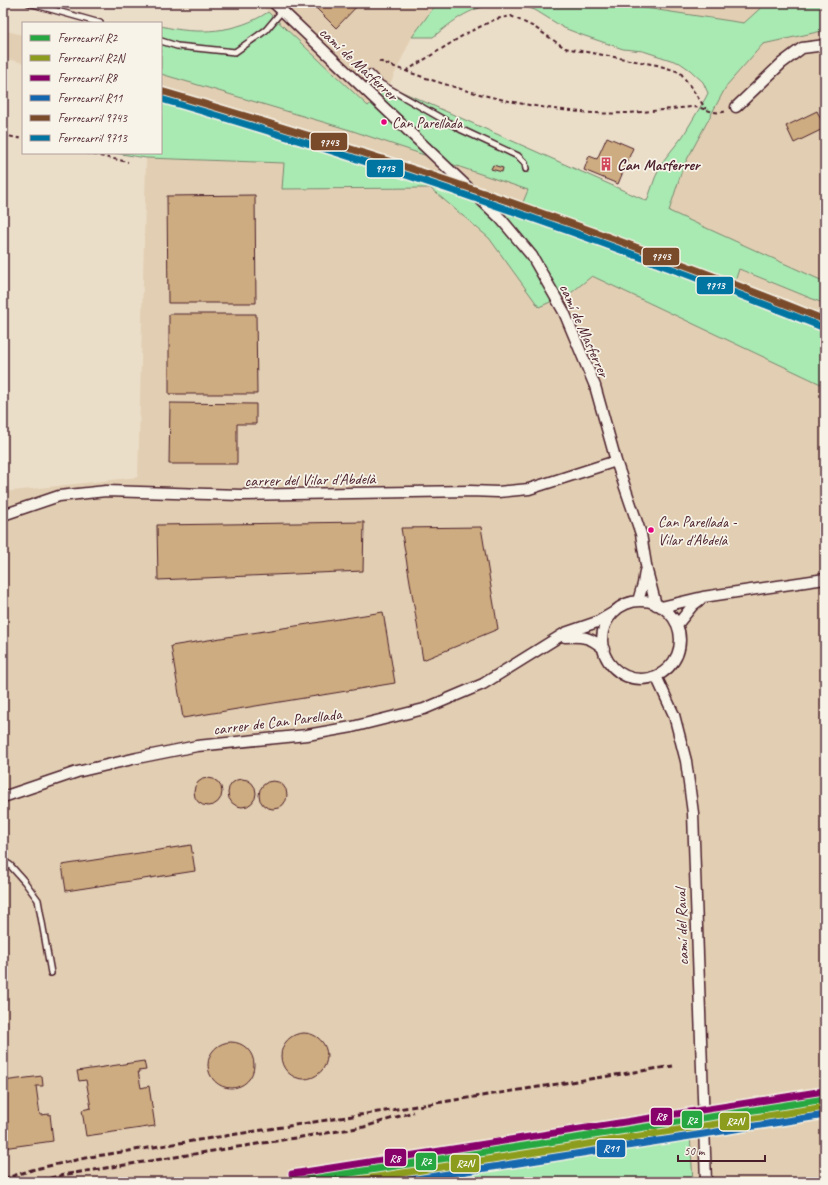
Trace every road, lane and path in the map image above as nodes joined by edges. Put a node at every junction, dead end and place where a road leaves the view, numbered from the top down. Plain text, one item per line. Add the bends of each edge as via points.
1 (29, 3) edge
2 (274, 3) edge
3 (282, 11) junction
4 (96, 22) edge
5 (162, 41) edge
6 (825, 45) edge
7 (379, 61) dead end
8 (406, 71) junction
9 (370, 73) dead end
10 (736, 107) joint
11 (706, 110) junction
12 (3, 135) edge
13 (22, 139) edge
14 (91, 154) edge
15 (128, 162) dead end
16 (526, 169) dead end
17 (616, 461) junction
18 (3, 515) edge
19 (645, 559) junction
20 (825, 579) edge
21 (703, 598) junction
22 (638, 601) junction
23 (659, 606) junction
24 (614, 612) junction
25 (677, 625) junction
26 (543, 646) junction
27 (604, 649) junction
28 (656, 676) junction
29 (3, 796) edge
30 (3, 861) edge
31 (51, 973) dead end
32 (706, 1182) edge

1 - 4 lane
2 - 3 street, camí de Masferrer
3 - 5 lane via 266,30 235,52 177,46
3 - 17 street, camí de Masferrer via 501,219 532,256 567,319 595,386
6 - 10 street via 802,48 782,63
7 - 8 path
8 - 11 path via 427,80 501,101 594,113 693,107
8 - 11 path via 467,33 496,18 511,16 534,26 565,48 657,65 680,72
9 - 16 lane via 381,84 453,125 518,156 525,163
10 - 11 path via 721,114
12 - 13 path
14 - 15 path
17 - 18 street, carrer del Vilar d'Abdelà via 529,489 498,492 241,495 106,492 59,496
17 - 19 street, camí de Masferrer via 641,534
19 - 22 street, camí de Masferrer via 643,584
19 - 23 street, camí de Masferrer via 646,571
20 - 21 street
21 - 23 street
21 - 25 street via 693,605
22 - 23 street
22 - 24 street
23 - 25 street via 671,615
24 - 26 street, carrer de Can Parellada via 597,622 565,633
24 - 27 street via 606,623 602,636
25 - 28 street via 679,649 674,661
26 - 27 street, carrer de Can Parellada via 565,637 579,636 595,640
26 - 29 street, carrer de Can Parellada via 483,684 424,709 393,718 307,735 197,746 77,772
27 - 28 street via 609,662 618,671 630,677 643,679
28 - 32 street, camí del Raval via 674,715 686,761 693,813
30 - 31 lane via 10,865 38,900

